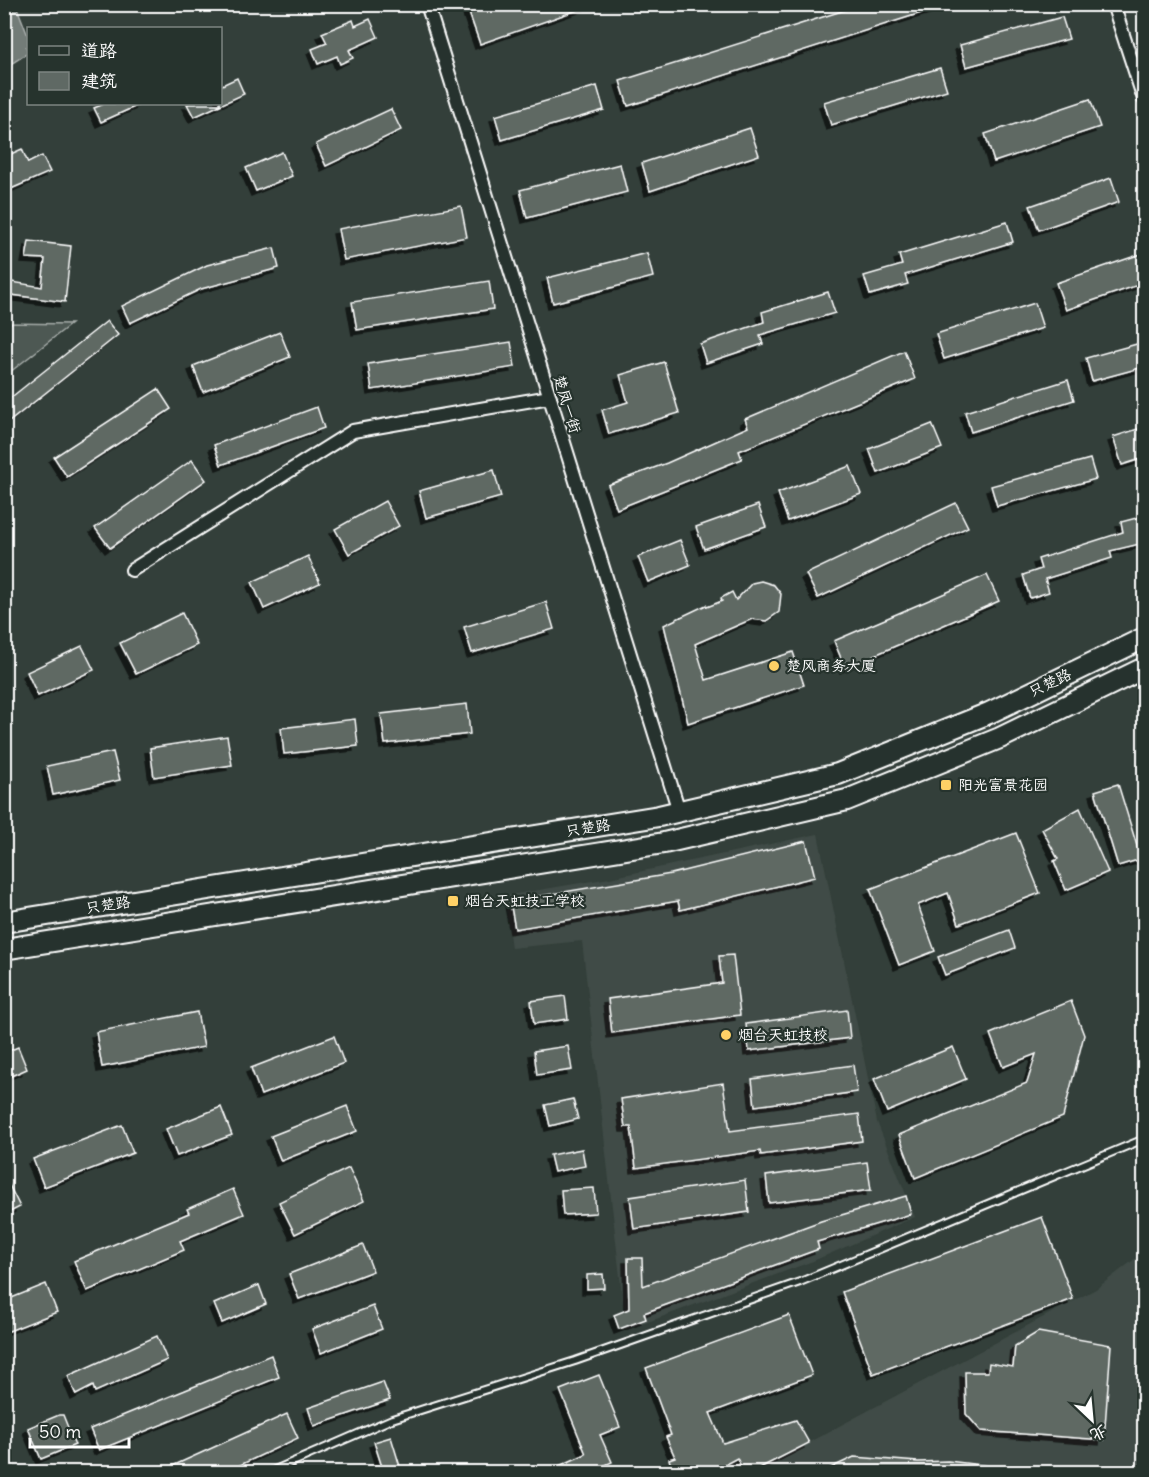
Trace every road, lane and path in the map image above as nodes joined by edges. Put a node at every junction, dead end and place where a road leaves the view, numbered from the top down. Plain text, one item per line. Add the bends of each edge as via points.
1 (427, 4) edge
2 (1113, 4) edge
3 (1144, 99) edge
4 (550, 397) junction
5 (132, 570) dead end
6 (1144, 638) edge
7 (1144, 668) edge
8 (679, 812) junction
9 (4, 922) edge
10 (4, 949) edge
11 (1144, 1139) edge
12 (270, 1473) edge

1 - 4 street, 楚凤一街
2 - 3 street
4 - 5 street via 353,431
4 - 8 street, 楚凤一街
6 - 8 main road, 只楚路 via 989,713 838,774
7 - 10 main road, 只楚路 via 1000,738 847,800 664,843
8 - 9 main road, 只楚路
11 - 12 lane via 800,1282 575,1361 392,1419

